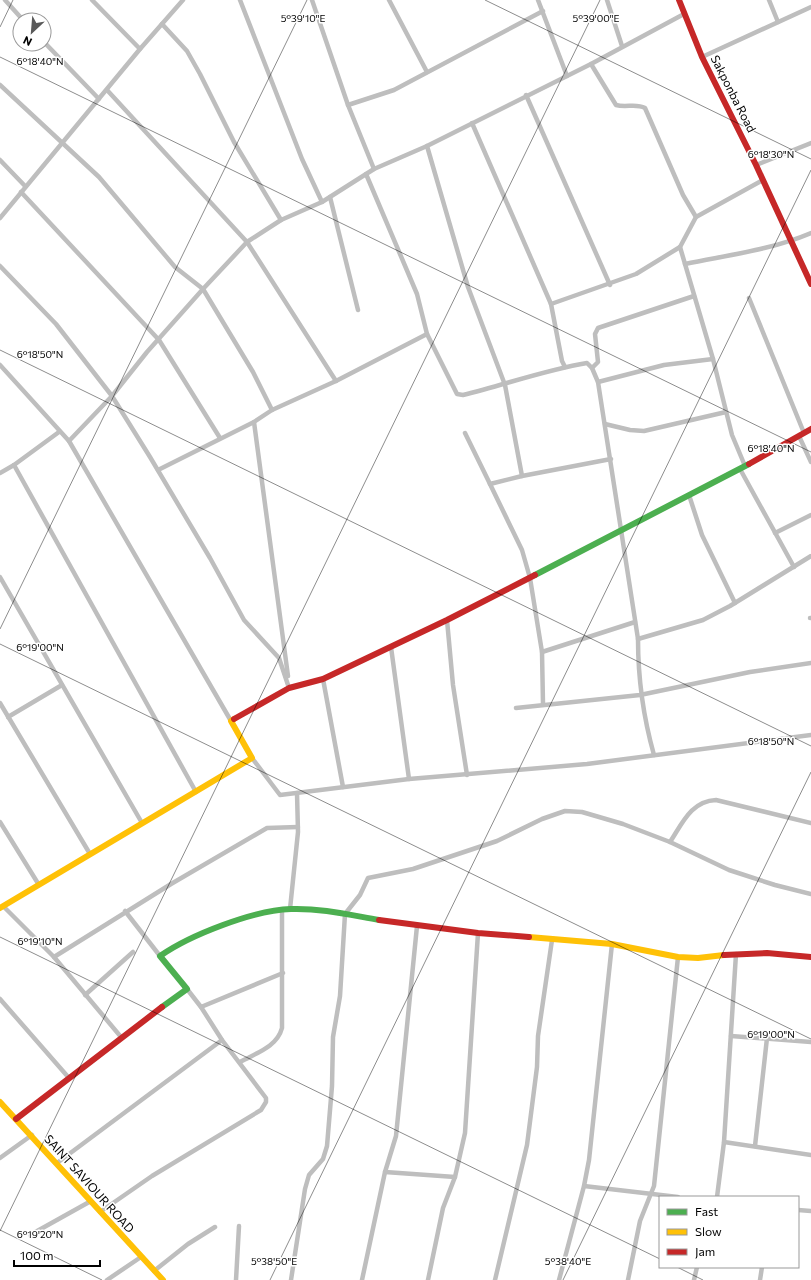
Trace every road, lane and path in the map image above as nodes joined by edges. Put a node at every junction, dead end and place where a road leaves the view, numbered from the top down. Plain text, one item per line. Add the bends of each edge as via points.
1 (5, 0) edge
2 (92, 0) edge
3 (183, 0) edge
4 (240, 0) edge
5 (312, 0) edge
6 (388, 0) edge
7 (538, 0) edge
8 (607, 0) edge
9 (679, 0) edge
10 (769, 0) edge
11 (811, 7) edge
12 (16, 12) edge
13 (543, 12) junction
14 (684, 14) junction
15 (778, 22) junction
16 (162, 24) junction
17 (622, 46) junction
18 (140, 49) junction
19 (52, 50) edge
20 (702, 57) junction
21 (591, 64) junction
22 (427, 72) junction
23 (567, 76) junction
24 (0, 85) edge
25 (107, 90) junction
26 (526, 95) junction
27 (99, 99) junction
28 (348, 105) junction
29 (472, 122) junction
30 (61, 143) junction
31 (811, 143) edge
32 (428, 146) junction
33 (0, 160) edge
34 (756, 165) junction
35 (374, 169) junction
36 (366, 174) junction
37 (763, 180) junction
38 (25, 186) junction
39 (21, 192) junction
40 (330, 197) junction
41 (322, 202) junction
42 (696, 217) junction
43 (0, 218) edge
44 (281, 220) junction
45 (811, 234) edge
46 (247, 242) junction
47 (791, 242) junction
48 (680, 247) junction
49 (685, 264) junction
50 (0, 266) edge
51 (610, 284) junction
52 (811, 284) edge
53 (203, 289) junction
54 (694, 296) junction
55 (749, 298) dead end
56 (551, 304) junction
57 (358, 310) dead end
58 (427, 334) junction
59 (159, 340) junction
60 (713, 359) junction
61 (0, 365) edge
62 (565, 366) junction
63 (592, 368) junction
64 (336, 381) junction
65 (598, 382) junction
66 (506, 385) junction
67 (112, 396) junction
68 (272, 410) junction
69 (726, 412) junction
70 (254, 422) junction
71 (605, 424) junction
72 (811, 430) edge
73 (59, 432) junction
74 (465, 433) dead end
75 (801, 435) junction
76 (220, 438) junction
77 (69, 441) junction
78 (611, 459) junction
79 (811, 462) edge
80 (14, 465) junction
81 (742, 467) junction
82 (158, 470) junction
83 (0, 473) edge
84 (522, 476) junction
85 (490, 484) junction
86 (689, 495) junction
87 (811, 515) edge
88 (622, 530) junction
89 (775, 533) junction
90 (811, 556) edge
91 (794, 567) junction
92 (0, 577) edge
93 (530, 578) junction
94 (735, 603) junction
95 (447, 620) junction
96 (635, 622) junction
97 (638, 639) junction
98 (391, 646) junction
99 (542, 652) junction
100 (811, 663) edge
101 (323, 679) junction
102 (62, 685) junction
103 (289, 688) junction
104 (640, 695) junction
105 (0, 703) edge
106 (543, 704) junction
107 (516, 708) dead end
108 (8, 717) junction
109 (231, 721) junction
110 (811, 735) edge
111 (654, 755) junction
112 (252, 758) junction
113 (467, 775) junction
114 (409, 779) junction
115 (343, 787) junction
116 (196, 792) junction
117 (297, 793) junction
118 (0, 822) edge
119 (142, 823) junction
120 (811, 823) edge
121 (298, 827) junction
122 (670, 842) junction
123 (90, 854) junction
124 (39, 885) junction
125 (811, 894) edge
126 (2, 907) edge
127 (290, 909) junction
128 (125, 911) junction
129 (282, 911) junction
130 (345, 914) junction
131 (417, 926) junction
132 (478, 933) junction
133 (552, 940) junction
134 (612, 944) junction
135 (132, 952) dead end
136 (736, 954) junction
137 (160, 956) junction
138 (54, 957) junction
139 (678, 957) junction
140 (811, 957) edge
141 (283, 973) junction
142 (187, 989) junction
143 (85, 995) junction
144 (0, 999) edge
145 (201, 1007) junction
146 (732, 1036) junction
147 (121, 1037) junction
148 (767, 1038) junction
149 (222, 1040) junction
150 (811, 1042) edge
151 (240, 1062) junction
152 (69, 1078) junction
153 (1, 1104) edge
154 (16, 1119) junction
155 (32, 1136) junction
156 (724, 1142) junction
157 (755, 1146) junction
158 (811, 1155) edge
159 (0, 1158) edge
160 (56, 1163) junction
161 (385, 1172) junction
162 (455, 1177) junction
163 (584, 1186) junction
164 (652, 1194) junction
165 (669, 1196) edge
166 (717, 1196) edge
167 (91, 1201) junction
168 (799, 1210) edge
169 (811, 1211) edge
170 (100, 1212) junction
171 (239, 1226) dead end
172 (215, 1227) dead end
173 (30, 1235) dead end
174 (141, 1257) junction
175 (696, 1268) edge
176 (762, 1268) edge
177 (154, 1271) junction
178 (107, 1280) edge
179 (163, 1280) edge
180 (236, 1280) edge
181 (291, 1280) edge
182 (362, 1280) edge
183 (428, 1280) edge
184 (495, 1280) edge
185 (559, 1280) edge
186 (628, 1280) edge
187 (694, 1280) edge
188 (760, 1280) edge

1 - 12 street
2 - 18 street
3 - 16 street
4 - 41 street via 285,117
5 - 28 street
6 - 22 street
7 - 13 street
8 - 17 street
9 - 14 street, Sakponba Road
10 - 15 street
11 - 15 street
13 - 22 street
13 - 23 street
14 - 17 street
14 - 20 street, Sakponba Road
15 - 20 street
16 - 18 street
16 - 44 street via 187,51 234,142
17 - 21 street
18 - 25 street
19 - 27 street
20 - 34 street, Sakponba Road
21 - 23 street
21 - 42 street via 616,104 638,105 644,108 683,195
22 - 28 street via 394,90
23 - 26 street
24 - 30 street
25 - 27 street
25 - 46 street
26 - 29 street
26 - 51 street
27 - 30 street
28 - 35 street
29 - 32 street
29 - 56 street
30 - 38 street
30 - 53 street via 99,177 175,267
31 - 34 street
32 - 35 street
32 - 66 street via 468,286
33 - 38 street
34 - 37 street, Sakponba Road
35 - 36 street
36 - 40 street
36 - 58 street via 416,294
37 - 42 street
37 - 47 street, Sakponba Road
38 - 39 street
39 - 43 street
39 - 59 street
40 - 41 street
40 - 57 street
41 - 44 street
42 - 48 street
44 - 46 street
45 - 47 street
46 - 53 street
46 - 64 street
47 - 49 street
47 - 52 street, Sakponba Road
48 - 49 street
48 - 51 street via 636,274
49 - 54 street
50 - 67 street via 56,324
51 - 56 street
53 - 59 street
53 - 68 street via 253,372
54 - 60 street
54 - 63 street via 598,328 595,334 598,362
55 - 75 street
56 - 62 street
58 - 64 street
58 - 66 street via 457,394 463,396
59 - 67 street
59 - 76 street
60 - 65 street via 664,366
60 - 69 street
61 - 73 street
62 - 63 street via 587,363
62 - 66 street
63 - 65 street
64 - 68 street
65 - 71 street
66 - 84 street
67 - 77 street
67 - 82 street
68 - 70 street
69 - 71 street via 644,431
69 - 81 street
70 - 76 street
70 - 103 street
71 - 78 street
72 - 75 street
73 - 77 street
73 - 80 street
74 - 85 street
75 - 79 street
75 - 81 street
76 - 82 street
77 - 109 street
78 - 84 street
78 - 88 street
80 - 83 street
80 - 116 street
81 - 86 street
81 - 89 street
82 - 103 street via 244,620 279,658
84 - 85 street
85 - 93 street via 522,550
86 - 88 street
86 - 94 street via 702,535
87 - 89 street
88 - 93 street
88 - 96 street
89 - 91 street
90 - 91 street
91 - 94 street
92 - 102 street
93 - 95 street
93 - 99 street
94 - 97 street via 703,620
95 - 98 street
95 - 113 street via 453,685
96 - 97 street
96 - 99 street
97 - 104 street
98 - 101 street
98 - 114 street
99 - 106 street
100 - 104 street via 750,672
101 - 103 street
101 - 115 street
102 - 108 street
102 - 119 street
103 - 109 street
104 - 106 street
104 - 111 street
105 - 108 street
106 - 107 street
108 - 123 street
109 - 112 street
110 - 111 street
111 - 113 street
112 - 116 street
112 - 117 street via 280,795
113 - 114 street
114 - 115 street
115 - 117 street
116 - 119 street
117 - 121 street
118 - 124 street
119 - 123 street
120 - 122 street via 710,800 692,809
121 - 127 street
121 - 128 street via 267,828
122 - 125 street via 729,870
122 - 130 street via 582,812 565,811 497,841 413,869 368,878 360,895
123 - 124 street
124 - 126 street
126 - 138 street
127 - 129 street
127 - 130 street
128 - 137 street
128 - 138 street
129 - 137 street via 243,918 177,944
129 - 141 street
130 - 131 street
130 - 181 street via 340,996 333,1037 327,1146 323,1158 309,1175 305,1189
131 - 132 street
131 - 161 street via 396,1136
132 - 133 street
132 - 162 street via 465,1133
133 - 134 street
133 - 184 street via 538,1036 537,1067 527,1145
134 - 139 street
134 - 163 street
135 - 143 street
136 - 139 street via 698,958
136 - 140 street via 767,953
136 - 146 street
137 - 142 street
138 - 143 street
139 - 164 street
141 - 145 street
141 - 151 street via 280,1036 275,1042
142 - 145 street
142 - 147 street
143 - 147 street
144 - 152 street
145 - 149 street
146 - 148 street
146 - 156 street
147 - 152 street
148 - 150 street
148 - 157 street
149 - 151 street
149 - 160 street
151 - 170 street via 266,1098 261,1110 152,1176
152 - 154 street
153 - 154 street, SAINT SAVIOUR ROAD
154 - 155 street, SAINT SAVIOUR ROAD
155 - 159 street
155 - 160 street, SAINT SAVIOUR ROAD
156 - 157 street
156 - 166 street
157 - 158 street
160 - 167 street, SAINT SAVIOUR ROAD
161 - 162 street
161 - 182 street
162 - 183 street via 443,1208
163 - 164 street
163 - 185 street
164 - 165 street
164 - 186 street via 644,1206
167 - 170 street, SAINT SAVIOUR ROAD
167 - 173 street
168 - 169 street
170 - 174 street, SAINT SAVIOUR ROAD
171 - 180 street
172 - 177 street via 188,1244
174 - 177 street, SAINT SAVIOUR ROAD
174 - 178 street
175 - 187 street
176 - 188 street
177 - 179 street, SAINT SAVIOUR ROAD

